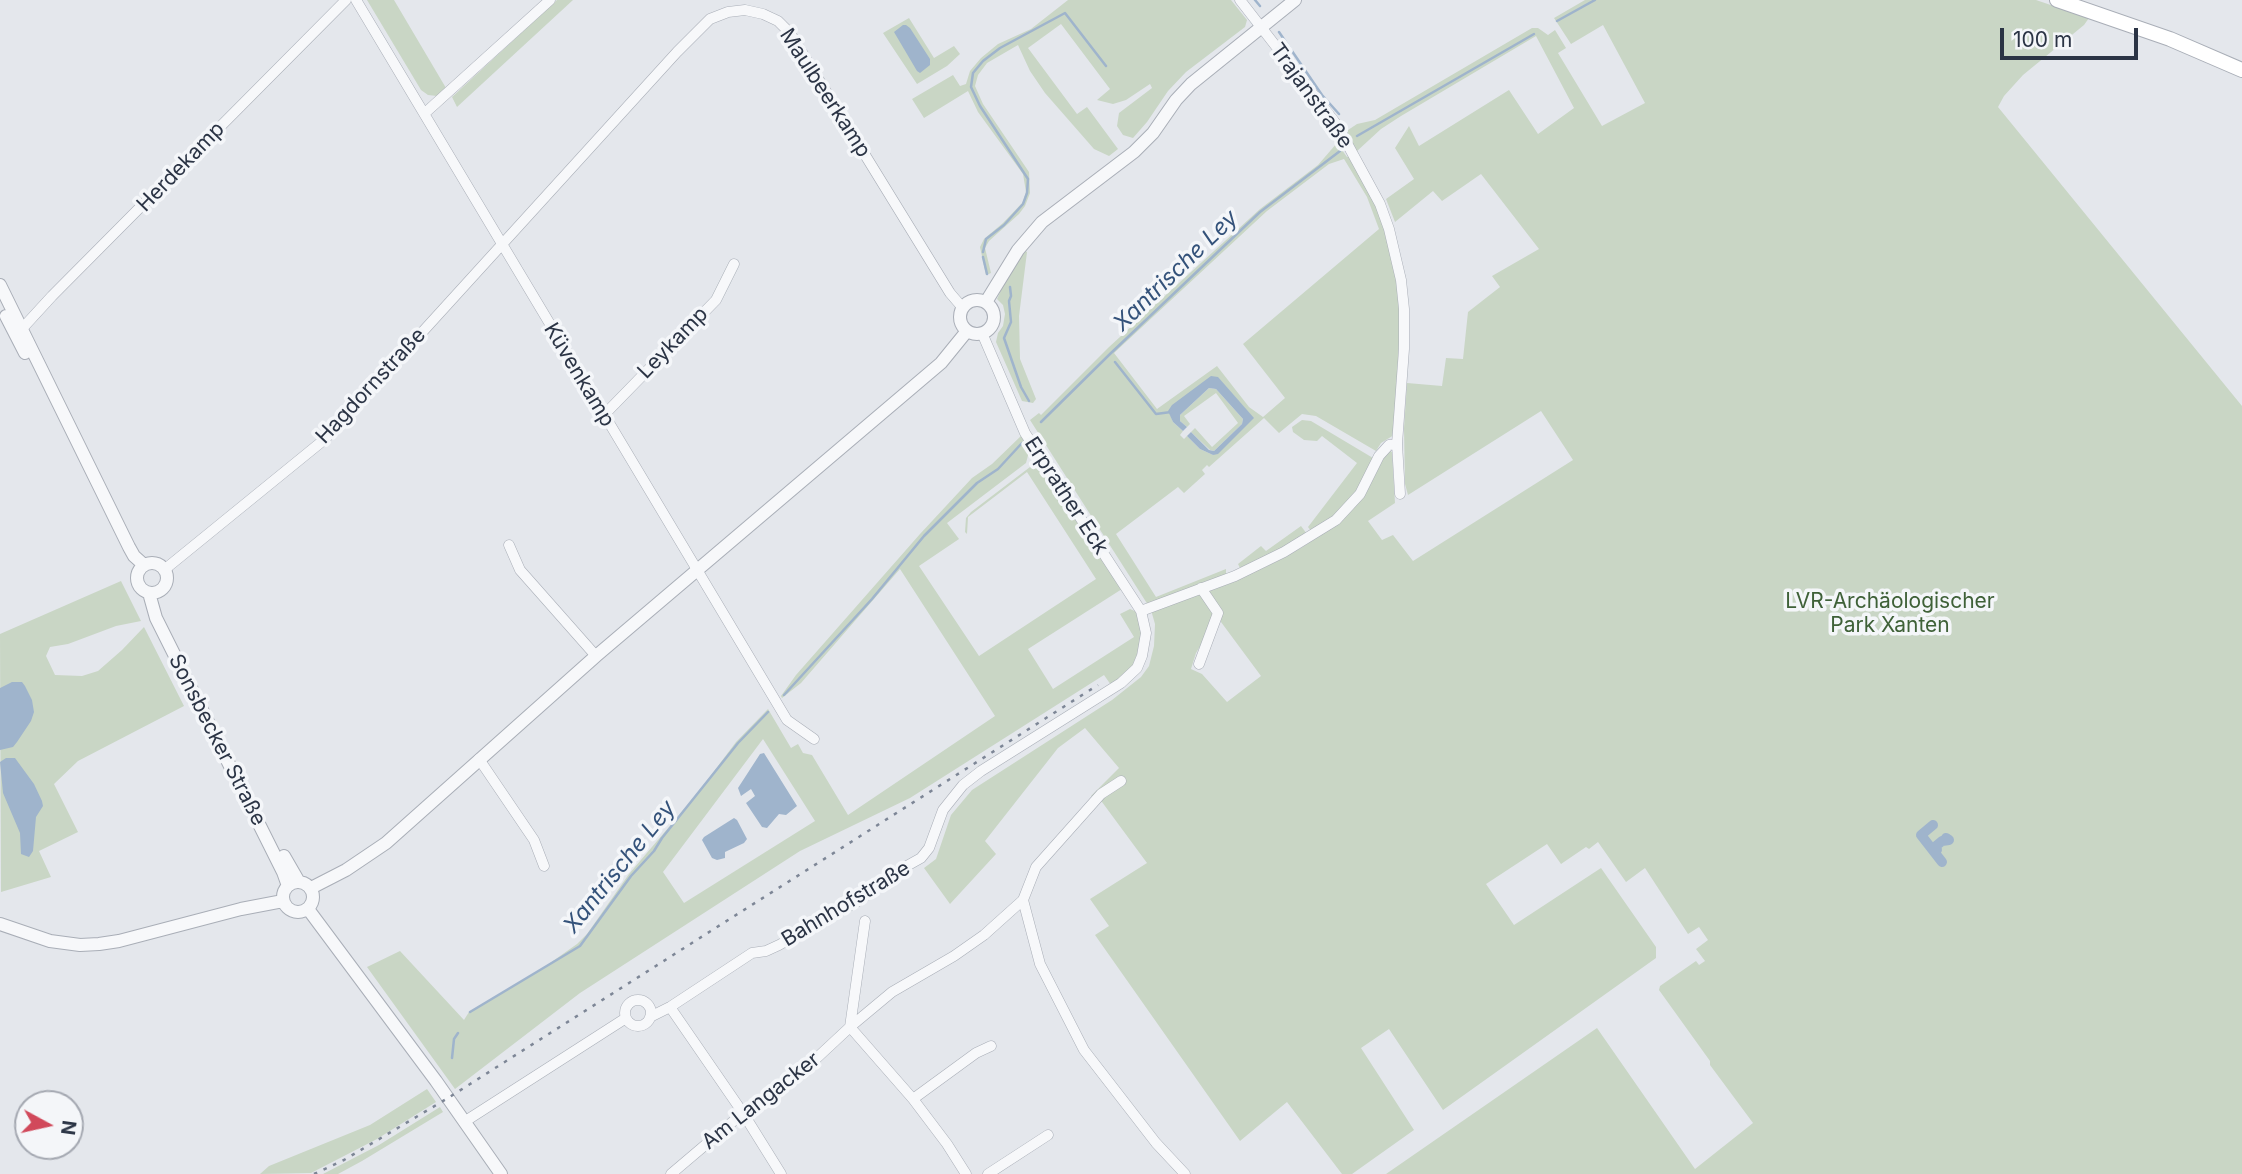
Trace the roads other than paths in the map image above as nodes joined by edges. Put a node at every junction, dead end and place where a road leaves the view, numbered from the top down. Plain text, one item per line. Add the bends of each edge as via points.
1 (346, 0) edge
2 (356, 0) edge
3 (550, 0) edge
4 (1240, 0) edge
5 (1295, 0) edge
6 (2063, 1) edge
7 (1261, 28) junction
8 (2242, 70) edge
9 (425, 113) junction
10 (502, 244) junction
11 (734, 264) dead end
12 (0, 285) edge
13 (986, 302) junction
14 (0, 303) edge
15 (962, 307) junction
16 (967, 331) junction
17 (19, 332) junction
18 (982, 333) junction
19 (603, 416) junction
20 (1397, 444) junction
21 (1400, 494) dead end
22 (509, 545) dead end
23 (141, 567) junction
24 (164, 570) junction
25 (697, 571) junction
26 (1201, 588) junction
27 (153, 592) junction
28 (1141, 611) junction
29 (596, 656) junction
30 (1142, 656) joint
31 (1199, 664) dead end
32 (814, 739) dead end
33 (479, 759) junction
34 (1121, 781) dead end
35 (544, 866) dead end
36 (299, 886) junction
37 (1023, 900) junction
38 (283, 901) junction
39 (309, 909) junction
40 (865, 921) dead end
41 (0, 924) edge
42 (670, 1007) junction
43 (650, 1017) junction
44 (626, 1018) junction
45 (850, 1027) junction
46 (991, 1046) dead end
47 (913, 1098) junction
48 (743, 1113) junction
49 (464, 1122) junction
50 (1048, 1135) dead end
51 (501, 1174) edge
52 (671, 1174) edge
53 (781, 1174) edge
54 (966, 1174) edge
55 (988, 1174) edge
56 (1185, 1174) edge

1 - 17 street, Herdekamp
2 - 9 street, Küvenkamp
3 - 9 street
4 - 7 street, Trajanstraße
5 - 7 street
6 - 8 main road
7 - 13 street via 1191,84 1134,152 1042,222
7 - 20 street, Trajanstraße via 1337,125 1389,229 1404,309
9 - 10 street, Küvenkamp
10 - 15 street, Maulbeerkamp via 710,19 745,10 778,21 790,33
10 - 19 street, Küvenkamp
10 - 24 street, Hagdornstraße via 325,439
11 - 19 street, Leykamp via 716,300
12 - 17 street, Sonsbecker Straße
13 - 15 street via 972,300
13 - 18 street via 994,318
14 - 17 street, Sonsbecker Straße
15 - 16 street, Maulbeerkamp via 960,320
16 - 18 street
16 - 25 street via 941,363
17 - 23 street, Sonsbecker Straße via 116,537 128,560
18 - 28 street, Erprather Eck via 1026,433
19 - 25 street, Küvenkamp
20 - 21 street, Trajanstraße
20 - 26 street via 1389,444 1379,456 1360,494 1336,520 1284,552
22 - 29 street via 520,570
23 - 24 street via 155,563
23 - 27 street, Sonsbecker Straße via 138,584
24 - 27 street via 166,582
25 - 29 street
25 - 32 street, Küvenkamp via 787,720
26 - 28 street
26 - 31 street via 1218,613
27 - 36 street, Sonsbecker Straße via 156,618 283,872
28 - 30 street, Erprather Eck via 1146,633
29 - 33 street
30 - 42 street, Bahnhofstraße via 1121,683 963,785 943,810 921,858 887,877 860,900 803,933 752,953
33 - 35 street via 534,840
33 - 36 street via 376,851 346,870
34 - 37 street via 1101,794 1036,867
36 - 38 street via 285,891
36 - 39 street via 313,901
37 - 45 street, Am Langacker via 984,935 892,992
37 - 56 street via 1040,964 1084,1049
38 - 39 street via 295,912
38 - 41 street via 99,944 50,941
39 - 49 street
40 - 45 street
42 - 43 street, Bahnhofstraße
42 - 48 street
43 - 44 street, Bahnhofstraße via 638,1026
43 - 44 street via 648,1005 636,1000 626,1009
44 - 49 street
45 - 47 street
45 - 48 street, Am Langacker via 806,1068
46 - 47 street
47 - 54 street
48 - 52 street, Am Langacker
48 - 53 street
49 - 51 street
50 - 55 street

